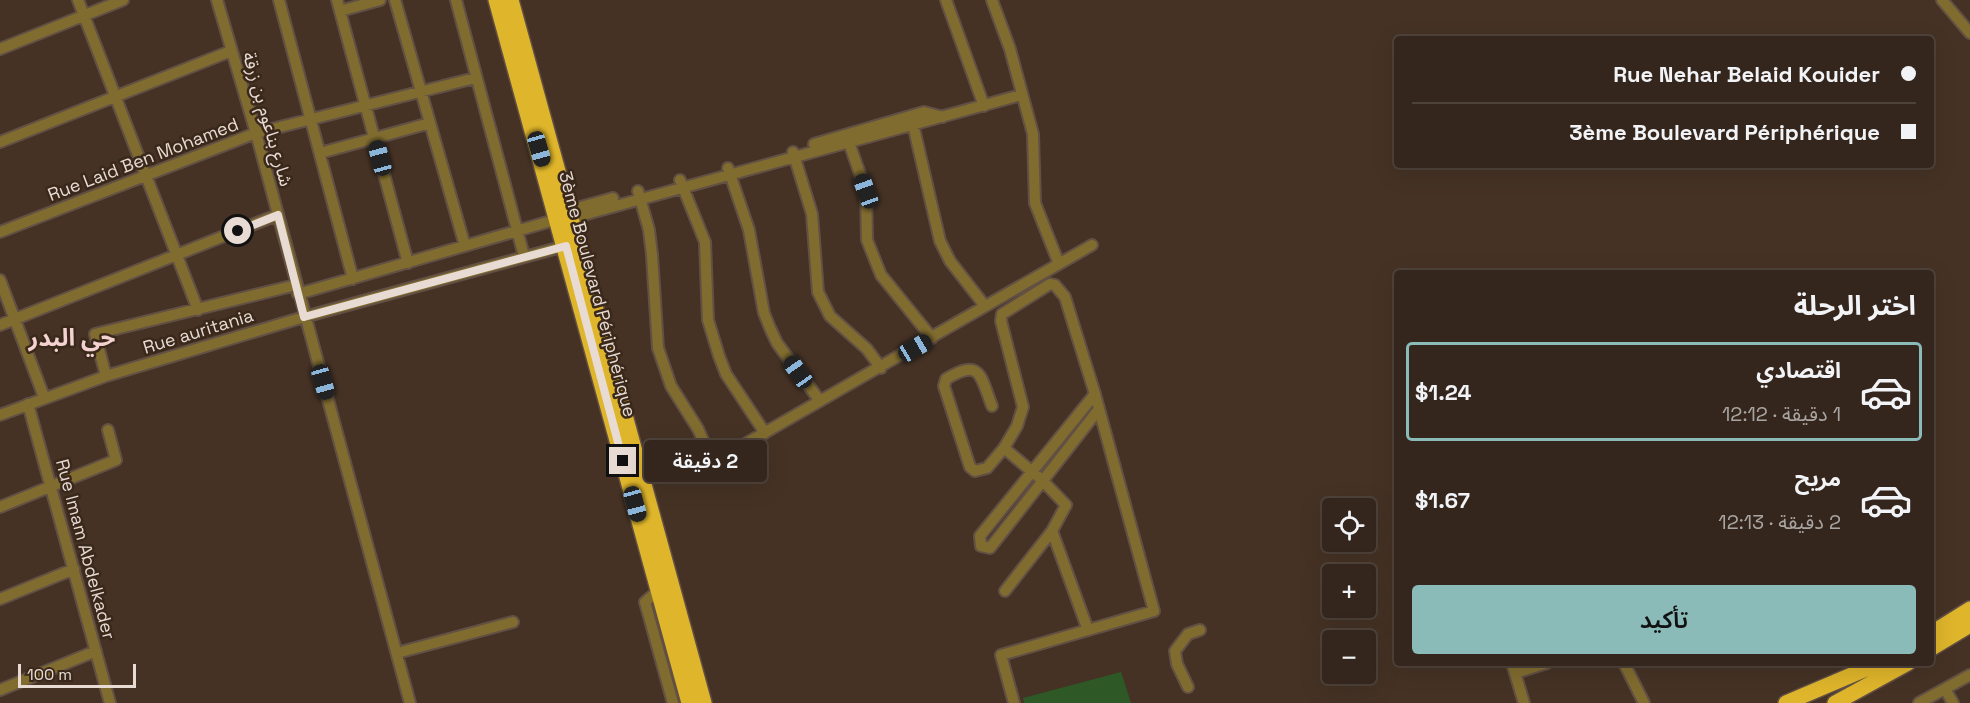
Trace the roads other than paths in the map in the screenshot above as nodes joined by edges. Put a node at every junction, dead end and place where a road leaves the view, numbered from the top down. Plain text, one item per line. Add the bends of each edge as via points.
1 (78, 0) edge
2 (123, 0) edge
3 (217, 0) edge
4 (279, 0) edge
5 (380, 0) edge
6 (395, 0) edge
7 (456, 0) edge
8 (496, 0) edge
9 (511, 0) edge
10 (946, 0) edge
11 (992, 0) edge
12 (1942, 0) edge
13 (339, 6) edge
14 (85, 15) junction
15 (1970, 33) edge
16 (0, 49) edge
17 (231, 51) junction
18 (475, 78) junction
19 (421, 92) junction
20 (1021, 95) junction
21 (117, 97) junction
22 (366, 106) junction
23 (984, 106) junction
24 (311, 120) junction
25 (912, 120) junction
26 (430, 123) junction
27 (256, 133) junction
28 (375, 137) junction
29 (847, 139) junction
30 (0, 142) edge
31 (545, 147) junction
32 (320, 153) junction
33 (793, 153) junction
34 (729, 170) junction
35 (146, 174) junction
36 (681, 183) junction
37 (638, 194) junction
38 (278, 215) junction
39 (568, 216) junction
40 (517, 231) junction
41 (0, 232) edge
42 (572, 244) junction
43 (1092, 245) dead end
44 (465, 246) junction
45 (178, 254) junction
46 (524, 256) junction
47 (408, 263) junction
48 (1059, 264) junction
49 (353, 279) junction
50 (0, 280) edge
51 (297, 290) junction
52 (985, 306) junction
53 (198, 310) junction
54 (304, 317) junction
55 (15, 319) junction
56 (0, 325) edge
57 (932, 338) junction
58 (881, 368) junction
59 (106, 376) junction
60 (1095, 394) junction
61 (44, 397) junction
62 (820, 401) junction
63 (28, 404) junction
64 (992, 406) dead end
65 (1099, 409) junction
66 (0, 415) edge
67 (108, 430) dead end
68 (765, 433) junction
69 (1004, 448) junction
70 (1031, 472) junction
71 (1042, 480) junction
72 (52, 486) junction
73 (0, 507) edge
74 (1052, 531) junction
75 (74, 569) junction
76 (658, 591) junction
77 (1005, 591) dead end
78 (0, 598) edge
79 (1970, 609) edge
80 (513, 622) dead end
81 (1970, 625) edge
82 (1088, 630) junction
83 (1200, 630) dead end
84 (1934, 632) edge
85 (1934, 647) edge
86 (96, 651) junction
87 (397, 653) junction
88 (1626, 666) edge
89 (1513, 668) edge
90 (1883, 668) edge
91 (1970, 675) edge
92 (1188, 687) dead end
93 (1945, 689) junction
94 (0, 690) edge
95 (1855, 701) edge
96 (110, 703) edge
97 (410, 703) edge
98 (673, 703) edge
99 (689, 703) edge
100 (704, 703) edge
101 (1014, 703) edge
102 (1524, 703) edge
103 (1644, 703) edge
104 (1786, 703) edge
105 (1812, 703) edge
106 (1835, 703) edge
107 (1919, 703) edge
108 (1953, 703) edge

1 - 14 street
2 - 14 street
3 - 17 street, شارع بناعوم بن زرقة
4 - 24 street
5 - 13 street
6 - 19 street
7 - 18 street
8 - 31 highway, 3ème Boulevard Périphérique
9 - 31 highway
10 - 23 street
11 - 20 street
12 - 15 street
13 - 22 street
14 - 16 street
14 - 21 street
17 - 21 street
17 - 27 street, شارع بناعوم بن زرقة
18 - 19 street, Rue Laid Ben Mohamed
18 - 40 street
19 - 22 street, Rue Laid Ben Mohamed
19 - 26 street
20 - 23 street
20 - 48 street via 1033,134 1035,203
21 - 30 street
21 - 35 street
22 - 24 street, Rue Laid Ben Mohamed
22 - 28 street
23 - 25 street
24 - 27 street, Rue Laid Ben Mohamed
24 - 32 street
25 - 29 street
25 - 52 street via 940,242
26 - 28 street
26 - 44 street
27 - 35 street, Rue Laid Ben Mohamed
27 - 38 street, شارع بناعوم بن زرقة
28 - 32 street
28 - 47 street
29 - 33 street
29 - 57 street via 866,191 867,240 881,275
31 - 39 highway, 3ème Boulevard Périphérique
32 - 49 street
33 - 34 street
33 - 58 street via 812,214 818,292 831,316 867,349
34 - 36 street
34 - 62 street via 749,230 764,313 777,343
35 - 41 street, Rue Laid Ben Mohamed
35 - 45 street
36 - 37 street
36 - 68 street via 705,242 708,320 718,356
37 - 39 street
37 - 68 street via 649,230 658,348 671,386 710,456 717,460
38 - 45 street
38 - 51 street, شارع بناعوم بن زرقة
39 - 40 street
39 - 42 highway, 3ème Boulevard Périphérique
40 - 44 street
40 - 46 street
42 - 46 street, Rue auritania
42 - 76 highway, 3ème Boulevard Périphérique
42 - 100 highway
43 - 48 street
44 - 47 street
45 - 53 street
45 - 55 street
46 - 54 street, Rue auritania
47 - 49 street
48 - 52 street
49 - 51 street
50 - 55 street
51 - 53 street
51 - 54 street, شارع بناعوم بن زرقة
52 - 57 street
53 - 59 street via 95,334
54 - 59 street, Rue auritania
54 - 87 street, شارع بناعوم بن زرقة
55 - 56 street
55 - 61 street
57 - 58 street
58 - 62 street
59 - 61 street, Rue auritania
60 - 65 street
60 - 69 street via 1065,297 1050,284 1002,314 1023,407
60 - 70 street
61 - 63 street, Rue auritania
62 - 68 street
63 - 66 street, Rue auritania
63 - 72 street, Rue Imam Abdelkader
64 - 69 street via 981,376 974,370 964,368 946,379 944,386 970,467 975,471 987,468
65 - 71 street
65 - 82 street via 1154,611
67 - 72 street via 116,460
69 - 70 street
70 - 71 street
70 - 71 street via 980,536 981,546 990,548
71 - 74 street via 1066,505
72 - 73 street
72 - 75 street, Rue Imam Abdelkader
74 - 77 street
74 - 82 street
75 - 78 street
75 - 86 street, Rue Imam Abdelkader
76 - 98 street via 645,602
76 - 99 highway, 3ème Boulevard Périphérique
79 - 84 highway
80 - 87 street
81 - 85 highway
82 - 101 street via 1001,655
83 - 92 street via 1184,638 1175,651
86 - 94 street
86 - 96 street, Rue Imam Abdelkader
87 - 97 street, شارع بناعوم بن زرقة
88 - 103 street
89 - 102 street
90 - 95 highway
90 - 104 highway
90 - 105 highway
90 - 106 highway
91 - 93 street
93 - 107 street
93 - 108 street

